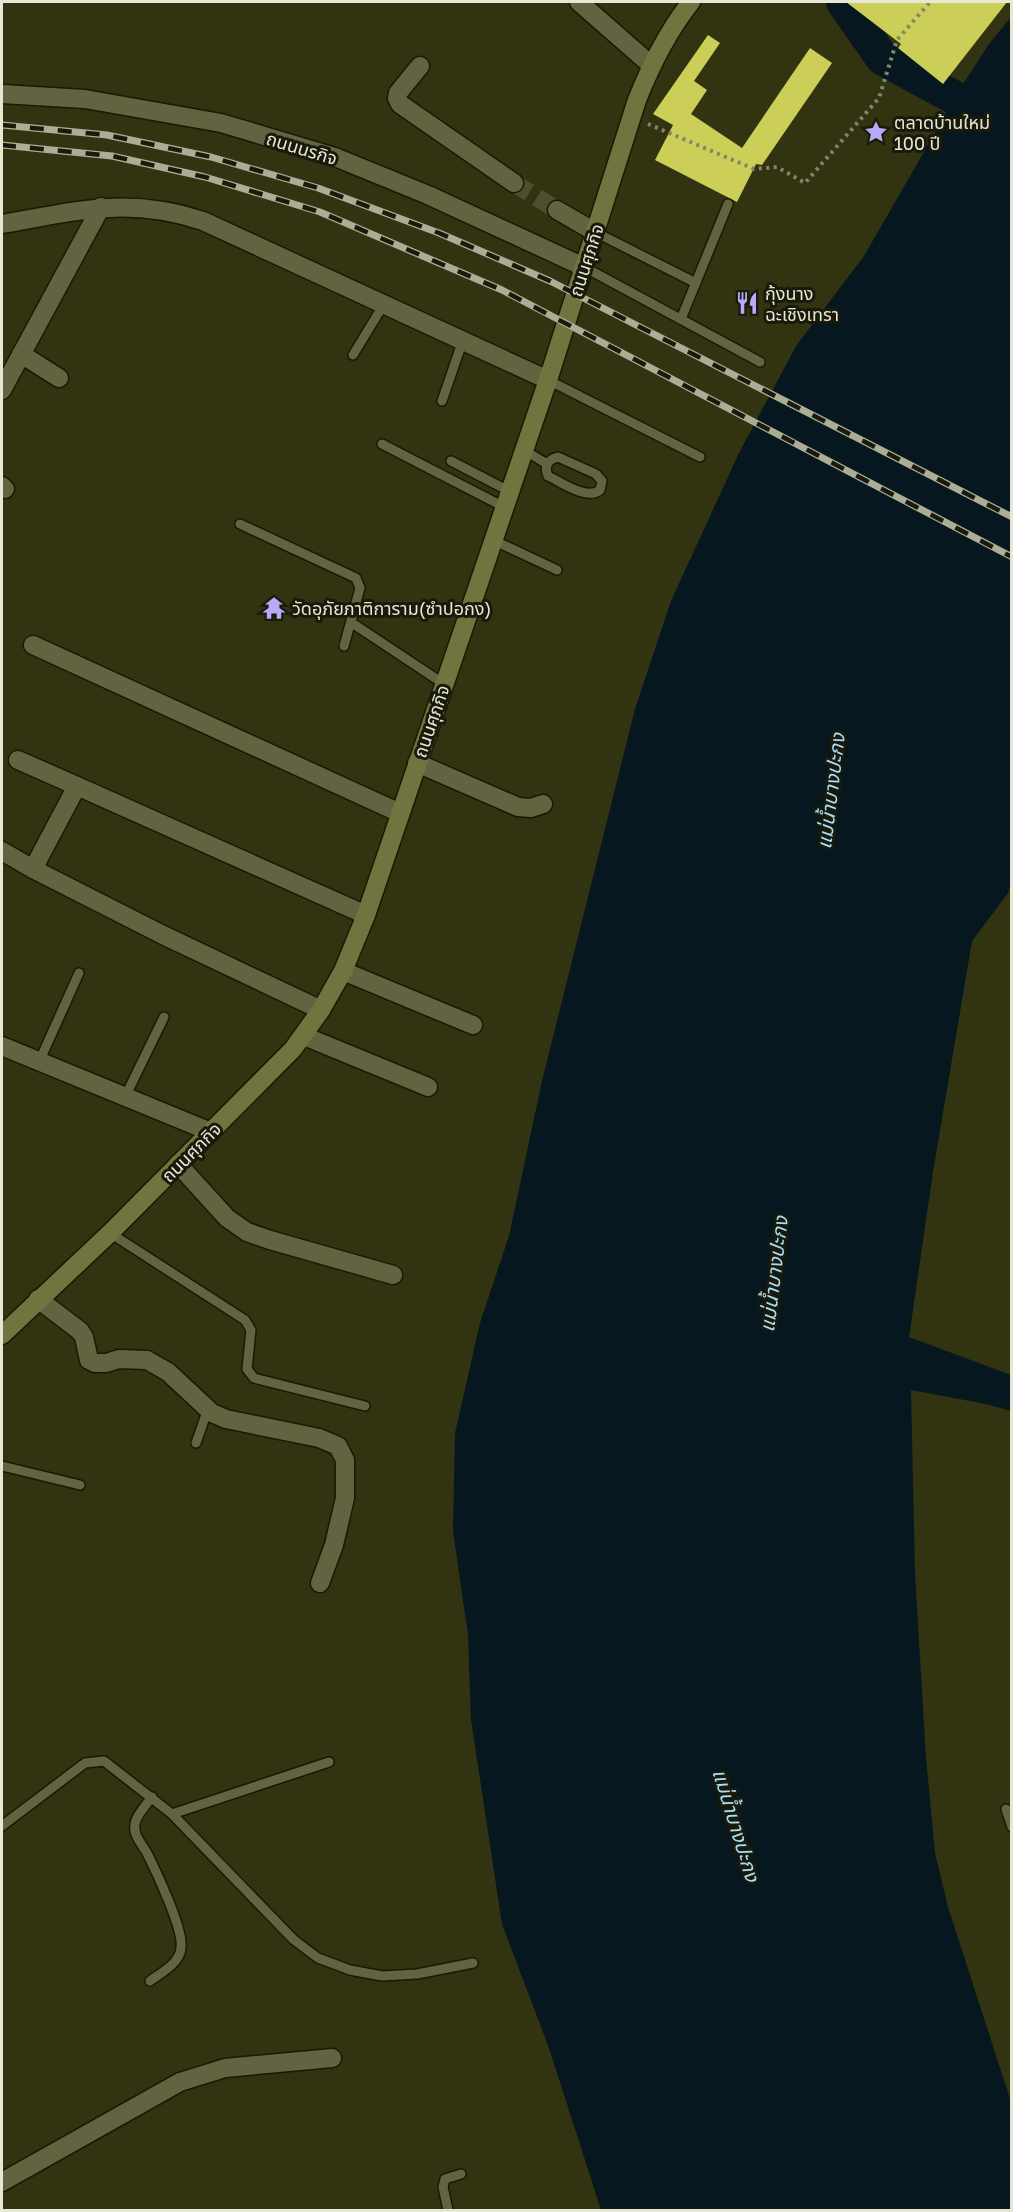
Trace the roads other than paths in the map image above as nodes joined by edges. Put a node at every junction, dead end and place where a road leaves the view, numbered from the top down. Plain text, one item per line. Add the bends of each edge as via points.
1 (579, 2) edge
2 (691, 2) edge
3 (651, 65) junction
4 (420, 66) dead end
5 (2, 94) edge
6 (514, 183) tunnel mouth
7 (728, 204) dead end
8 (101, 207) junction
9 (557, 210) tunnel mouth
10 (2, 224) edge
11 (595, 232) junction
12 (584, 267) junction
13 (696, 283) junction
14 (384, 304) junction
15 (681, 319) junction
16 (463, 340) junction
17 (21, 354) junction
18 (353, 355) dead end
19 (760, 362) dead end
20 (59, 378) dead end
21 (548, 380) junction
22 (2, 390) edge
23 (442, 401) dead end
24 (381, 444) dead end
25 (524, 450) junction
26 (700, 457) dead end
27 (451, 461) dead end
28 (547, 464) junction
29 (507, 499) junction
30 (240, 524) dead end
31 (493, 540) junction
32 (557, 570) dead end
33 (352, 623) junction
34 (33, 645) dead end
35 (344, 646) dead end
36 (444, 684) junction
37 (18, 760) dead end
38 (417, 763) junction
39 (77, 786) junction
40 (543, 804) dead end
41 (400, 813) junction
42 (2, 851) edge
43 (33, 869) junction
44 (366, 915) junction
45 (343, 971) junction
46 (79, 973) dead end
47 (321, 1010) junction
48 (164, 1017) dead end
49 (473, 1026) dead end
50 (304, 1036) junction
51 (2, 1046) edge
52 (39, 1062) junction
53 (428, 1087) dead end
54 (125, 1097) junction
55 (211, 1132) junction
56 (178, 1164) junction
57 (110, 1233) junction
58 (393, 1275) dead end
59 (38, 1299) junction
60 (2, 1335) edge
61 (365, 1406) dead end
62 (208, 1409) junction
63 (196, 1443) dead end
64 (2, 1466) edge
65 (80, 1485) dead end
66 (320, 1583) dead end
67 (329, 1762) dead end
68 (152, 1797) junction
69 (1006, 1809) dead end
70 (172, 1814) junction
71 (2, 1826) edge
72 (1011, 1827) edge
73 (473, 1963) dead end
74 (150, 1981) dead end
75 (332, 2058) dead end
76 (461, 2174) dead end
77 (2, 2182) edge
78 (448, 2211) edge

1 - 3 street
2 - 3 main road, ถนนศุภกิจ
3 - 11 main road, ถนนศุภกิจ
4 - 6 street via 398,93 400,104
5 - 12 street, ถนนนรกิจ via 86,99 221,123 312,150 428,195
7 - 13 lane
8 - 10 street
8 - 14 street via 154,208 203,221
8 - 17 street
9 - 11 street
11 - 12 main road, ถนนศุภกิจ
11 - 13 lane
12 - 15 lane
12 - 21 main road, ถนนศุภกิจ
13 - 15 lane
14 - 16 street
14 - 18 lane
15 - 19 lane
16 - 21 street
16 - 23 lane
17 - 20 street
17 - 22 street
21 - 25 main road, ถนนศุภกิจ
21 - 26 lane
24 - 29 lane
25 - 28 lane
25 - 29 main road, ถนนศุภกิจ
27 - 29 lane
28 - 28 lane via 548,476 587,494 600,490 602,481 596,474 558,457
29 - 31 main road, ถนนศุภกิจ
30 - 33 lane via 356,579 360,588
31 - 32 lane
31 - 36 main road, ถนนศุภกิจ
33 - 35 lane
33 - 36 lane
34 - 41 street
36 - 38 main road, ถนนศุภกิจ
37 - 39 street
38 - 40 street via 518,807
38 - 41 main road, ถนนศุภกิจ
39 - 43 street
39 - 44 street
41 - 44 main road, ถนนศุภกิจ
42 - 43 street
43 - 47 street
44 - 45 main road, ถนนศุภกิจ
45 - 47 main road, ถนนศุภกิจ
45 - 49 street
46 - 52 lane
47 - 50 main road, ถนนศุภกิจ
48 - 54 lane
50 - 53 street
50 - 55 main road, ถนนศุภกิจ
51 - 52 street
52 - 54 street
54 - 55 street
55 - 56 main road, ถนนศุภกิจ
56 - 57 main road, ถนนศุภกิจ
56 - 58 street via 227,1218 247,1232
57 - 59 main road, ถนนศุภกิจ
57 - 61 lane via 245,1320 250,1330 247,1369 254,1378
59 - 60 main road, ถนนศุภกิจ
59 - 62 street via 80,1331 90,1360 147,1360 168,1372
62 - 63 lane
62 - 66 street via 226,1419 319,1438 338,1446 345,1460 345,1498
64 - 65 lane
67 - 70 lane
68 - 70 lane
68 - 71 lane via 104,1761 85,1763
68 - 74 lane via 135,1821 135,1834 159,1876 182,1948 177,1959
69 - 72 lane
70 - 73 lane via 294,1940 318,1958 382,1976
75 - 77 street via 225,2068 180,2082
76 - 78 lane via 445,2179

